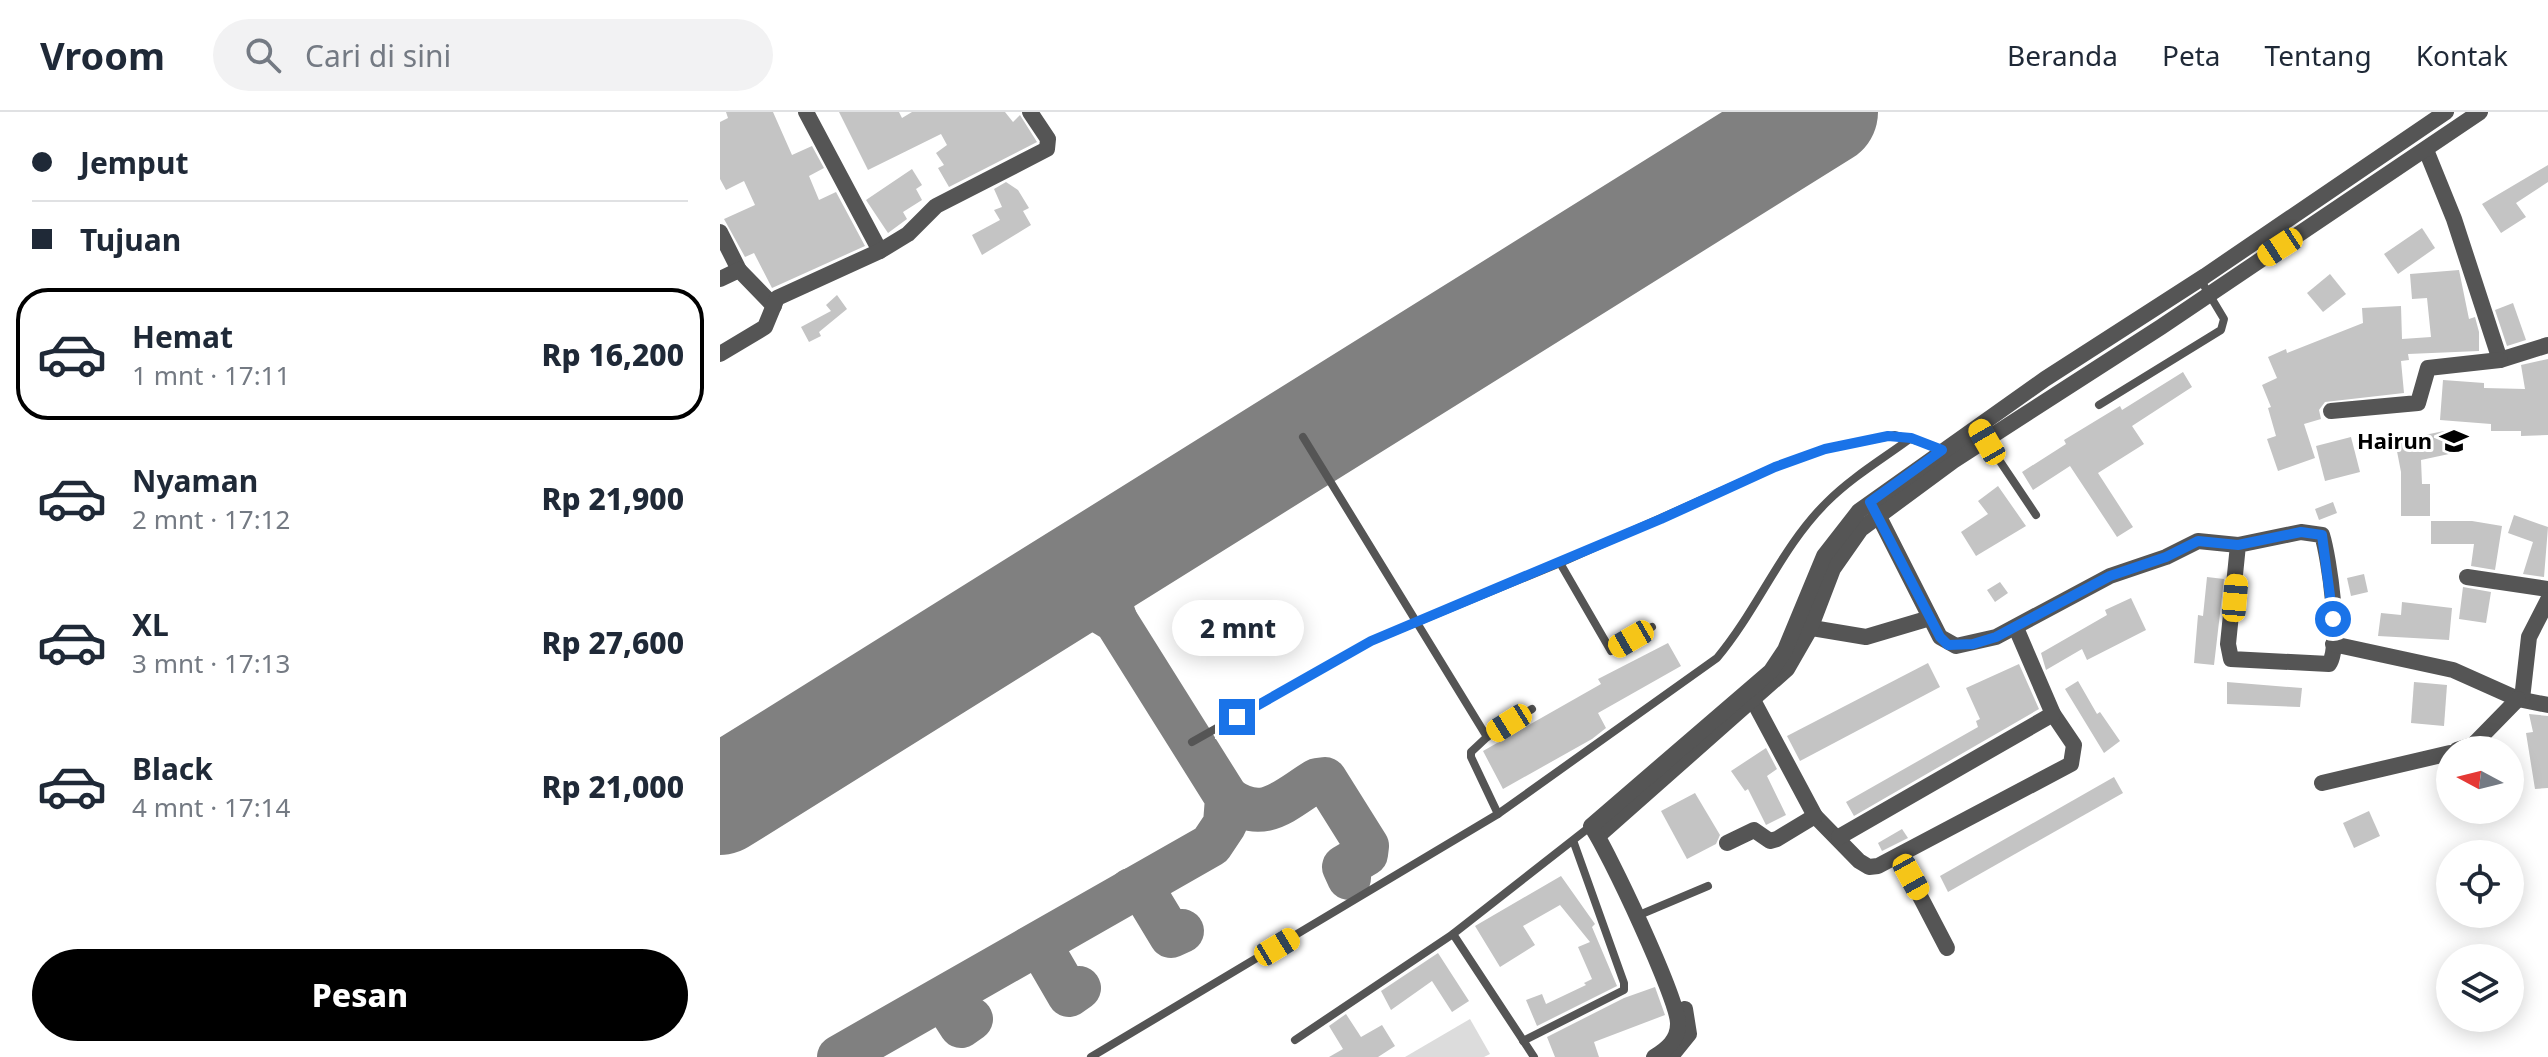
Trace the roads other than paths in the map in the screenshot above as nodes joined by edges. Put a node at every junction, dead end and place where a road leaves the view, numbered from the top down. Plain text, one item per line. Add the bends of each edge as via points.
1 (806, 112) edge
2 (1030, 112) edge
3 (2446, 112) edge
4 (2480, 112) edge
5 (2426, 150) junction
6 (720, 232) edge
7 (880, 251) junction
8 (739, 270) junction
9 (720, 279) edge
10 (2205, 286) junction
11 (774, 306) junction
12 (2548, 345) edge
13 (720, 354) edge
14 (2500, 360) junction
15 (2099, 405) dead end
16 (2331, 411) dead end
17 (1977, 426) junction
18 (1303, 437) dead end
19 (1911, 438) junction
20 (1987, 442) junction
21 (1947, 456) junction
22 (1875, 509) junction
23 (2036, 515) dead end
24 (2238, 545) junction
25 (1560, 563) junction
26 (2467, 577) dead end
27 (2548, 589) edge
28 (2548, 600) edge
29 (1930, 618) junction
30 (1417, 621) junction
31 (1652, 627) dead end
32 (1803, 627) junction
33 (2016, 628) junction
34 (2333, 644) junction
35 (2520, 699) junction
36 (1754, 702) junction
37 (2548, 705) edge
38 (1532, 709) dead end
39 (2053, 714) junction
40 (2482, 736) edge
41 (1487, 737) junction
42 (1192, 742) dead end
43 (2436, 756) edge
44 (2322, 783) dead end
45 (1498, 814) junction
46 (1815, 816) junction
47 (1598, 828) junction
48 (1839, 837) junction
49 (1574, 843) junction
50 (1727, 843) dead end
51 (1899, 856) junction
52 (1708, 886) dead end
53 (1644, 913) junction
54 (1453, 934) junction
55 (1947, 948) dead end
56 (1295, 1040) dead end
57 (1523, 1041) junction
58 (1091, 1057) edge
59 (1534, 1057) edge
60 (1654, 1057) edge
61 (1670, 1057) edge

1 - 7 street
2 - 7 street via 1048,139 1047,149 936,206 908,234
3 - 10 street
4 - 5 street
5 - 10 street
5 - 14 street
6 - 8 street
7 - 11 street via 784,294
8 - 9 street
8 - 11 street
10 - 15 lane via 2224,319 2221,330
10 - 17 street
10 - 20 street
11 - 13 street via 765,327
12 - 14 street
14 - 16 street via 2428,368 2418,403
17 - 20 lane
17 - 21 street
18 - 30 lane
19 - 21 lane
19 - 25 lane via 1861,440 1775,467
19 - 45 lane via 1827,502 1717,658
20 - 21 street
20 - 23 lane
21 - 22 street
22 - 29 street
22 - 32 street via 1833,569
24 - 33 street via 2198,541 2110,576
24 - 34 street via 2301,532 2322,535
24 - 34 street via 2231,659 2329,664
25 - 30 lane
25 - 31 lane via 1611,651
26 - 27 street
28 - 35 street via 2529,637
29 - 32 street via 1866,637
29 - 33 street via 1940,637 1956,646
30 - 41 lane
30 - 42 lane via 1371,641
32 - 36 street via 1787,669
32 - 47 street via 1771,671
33 - 39 street
34 - 35 street via 2453,670
35 - 37 street
35 - 40 street
36 - 46 street
36 - 47 street
38 - 41 lane
39 - 48 street
39 - 51 street via 2074,745 2071,764
41 - 45 lane via 1471,757
43 - 44 street
45 - 58 lane
46 - 48 street
46 - 50 street via 1777,839 1770,841 1754,830
47 - 49 lane
47 - 53 street
47 - 60 street via 1679,1020 1673,1042
48 - 51 street via 1869,867
49 - 54 lane
49 - 57 lane via 1624,990
51 - 55 street
52 - 53 lane
53 - 61 street via 1690,1022 1686,1040
54 - 56 lane
54 - 57 lane
57 - 59 lane

